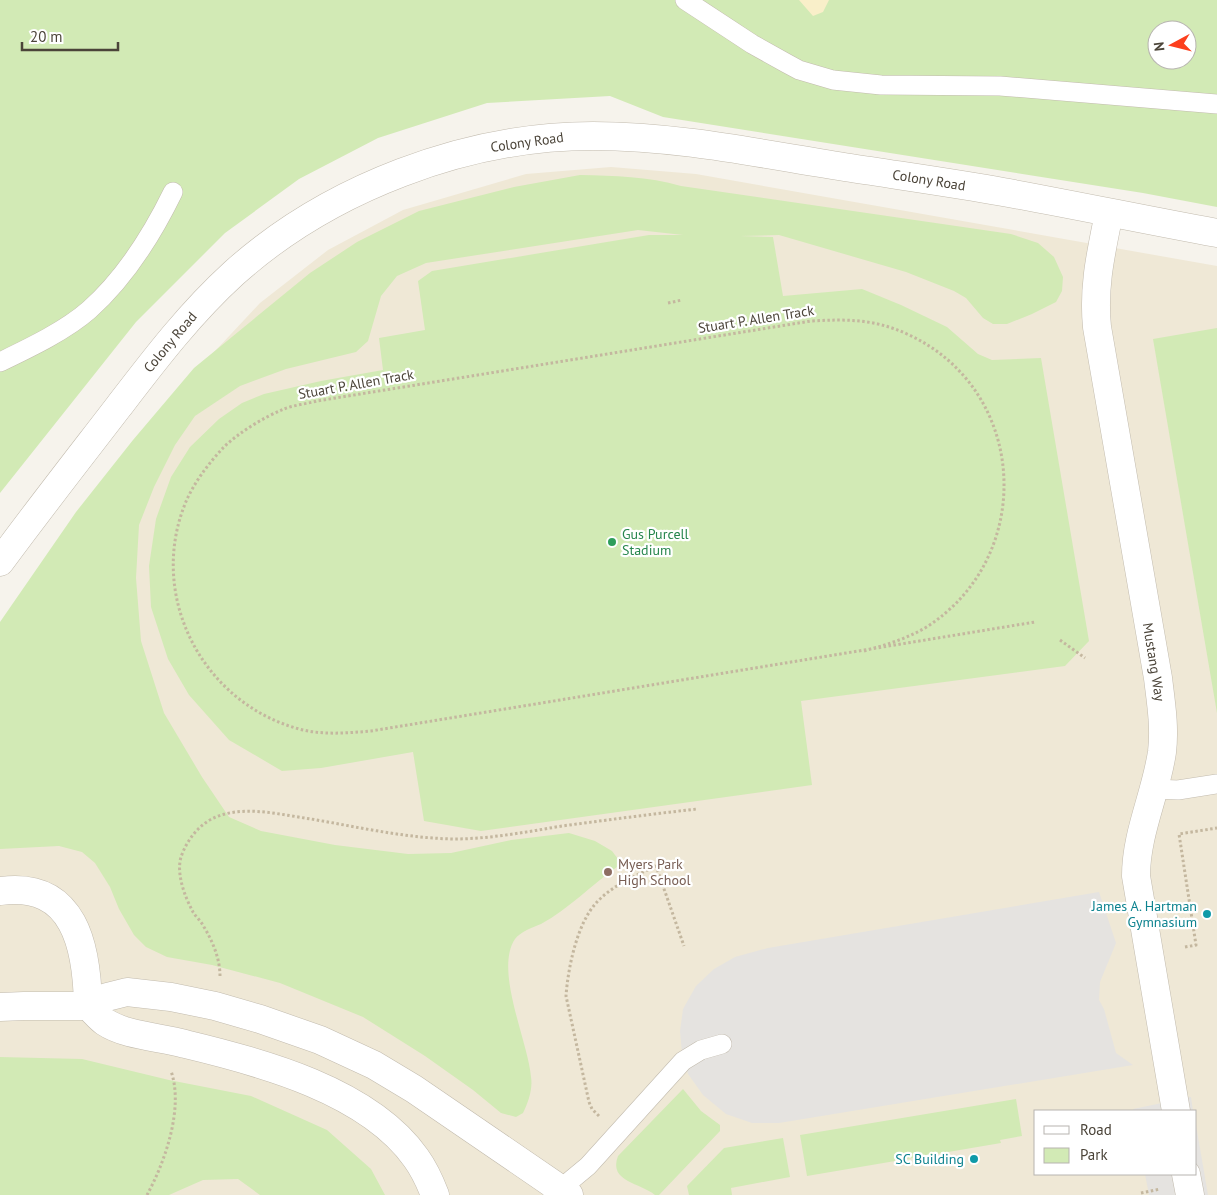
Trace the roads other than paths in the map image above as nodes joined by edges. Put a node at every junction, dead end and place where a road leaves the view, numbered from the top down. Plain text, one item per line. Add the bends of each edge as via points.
1 (685, 0) edge
2 (1217, 104) edge
3 (173, 192) dead end
4 (1109, 213) junction
5 (1217, 233) edge
6 (0, 362) edge
7 (0, 562) edge
8 (1217, 784) edge
9 (1152, 789) junction
10 (0, 891) edge
11 (88, 1006) junction
12 (0, 1008) edge
13 (722, 1044) dead end
14 (1176, 1110) edge
15 (1186, 1175) edge
16 (560, 1193) edge
17 (435, 1195) edge
18 (1190, 1195) edge

1 - 2 lane via 779,60 833,80 881,85 1000,86
3 - 6 lane via 132,262 88,311 54,334
4 - 5 street, Colony Road
4 - 7 street, Colony Road via 1002,192 658,139 539,138 433,162 348,196 291,230 234,273 180,328
4 - 9 street, Mustang Way via 1097,274 1095,309 1163,719 1162,753
8 - 9 lane via 1178,790
9 - 14 street, Mustang Way via 1138,850 1136,876
10 - 11 street via 33,891 49,897 64,909 80,946
11 - 12 street
11 - 16 street via 127,992 171,997 215,1006 320,1040 374,1065 414,1089
11 - 17 street via 105,1022 123,1030 267,1066 354,1104 380,1121 416,1157
13 - 16 lane via 701,1050 683,1061
15 - 18 street

